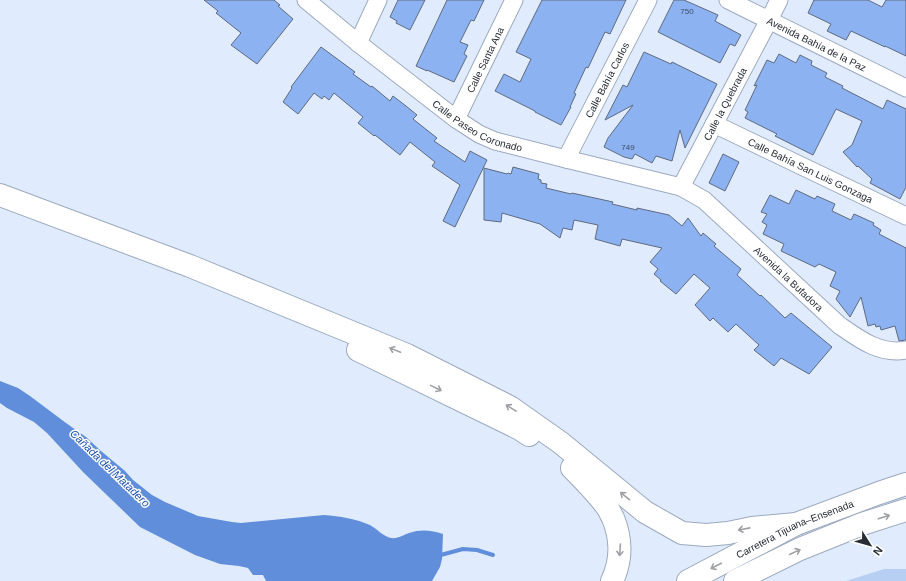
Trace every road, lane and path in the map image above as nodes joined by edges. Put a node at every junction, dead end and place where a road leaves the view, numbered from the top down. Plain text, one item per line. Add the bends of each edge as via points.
1 (306, 0) edge
2 (378, 0) edge
3 (514, 0) edge
4 (648, 0) edge
5 (728, 0) edge
6 (779, 0) edge
7 (769, 20) junction
8 (358, 43) junction
9 (906, 88) edge
10 (456, 119) junction
11 (714, 124) junction
12 (566, 159) junction
13 (681, 187) junction
14 (0, 195) edge
15 (0, 206) edge
16 (906, 216) edge
17 (906, 350) edge
18 (906, 484) edge
19 (906, 510) edge
20 (796, 524) junction
21 (772, 563) junction
22 (612, 581) edge
23 (688, 581) edge
24 (735, 581) edge
25 (745, 581) edge

1 - 8 street, Calle Paseo Coronado
2 - 8 street
3 - 10 street, Calle Santa Ana
4 - 12 street, Calle Bahía Carlos
5 - 7 street, Avenida Bahía de la Paz
6 - 7 street, Calle la Quebrada
7 - 9 street, Avenida Bahía de la Paz
7 - 11 street, Calle la Quebrada
8 - 10 street, Calle Paseo Coronado
10 - 12 street, Calle Paseo Coronado via 495,141
11 - 13 street, Calle la Quebrada
11 - 16 street, Calle Bahía San Luis Gonzaga
12 - 13 street, Calle Paseo Coronado
13 - 17 street, Avenida la Bufadora via 704,200 839,325 864,342 887,350
20 -> 14 highway via 706,535 682,533 645,512 560,443 510,407 413,359 190,266
15 -> 22 highway via 183,276 343,342 520,429 568,463 608,508 620,543 617,570
18 - 20 highway, Carretera Tijuana–Ensenada
21 -> 19 highway, Carretera Tijuana–Ensenada via 862,524
20 -> 23 highway, Carretera Tijuana–Ensenada
21 - 24 highway, Carretera Tijuana–Ensenada
21 - 25 highway

